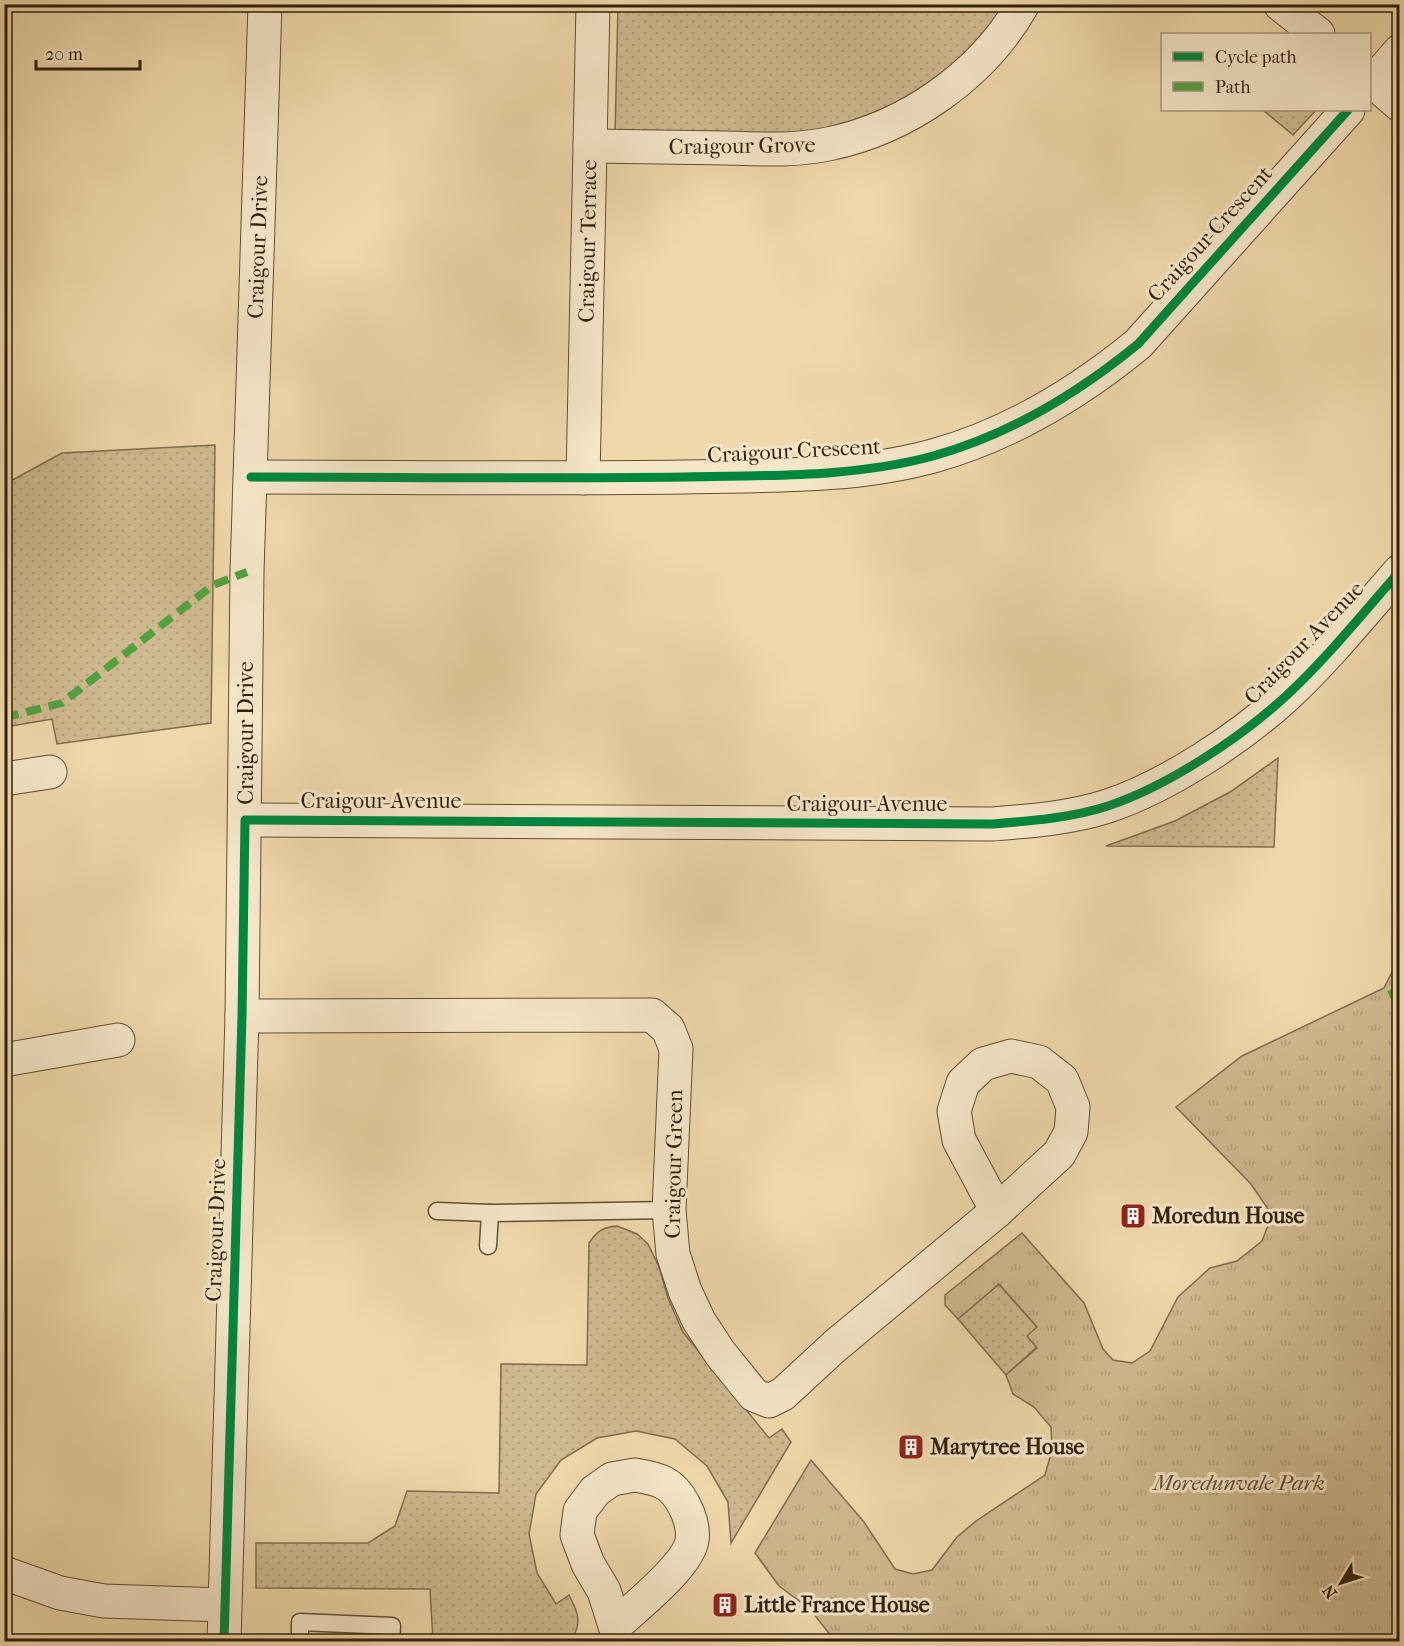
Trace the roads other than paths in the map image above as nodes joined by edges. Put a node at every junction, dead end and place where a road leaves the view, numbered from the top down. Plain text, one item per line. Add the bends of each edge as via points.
1 (265, 4) edge
2 (592, 4) edge
3 (1023, 4) edge
4 (1280, 4) edge
5 (1317, 33) edge
6 (1400, 51) edge
7 (1371, 81) edge
8 (1371, 83) edge
9 (1400, 105) edge
10 (1346, 111) edge
11 (590, 146) junction
12 (251, 477) junction
13 (583, 478) junction
14 (1400, 571) edge
15 (50, 772) dead end
16 (4, 780) edge
17 (245, 820) junction
18 (242, 1016) junction
19 (118, 1040) dead end
20 (4, 1060) edge
21 (669, 1210) junction
22 (436, 1211) dead end
23 (997, 1211) junction
24 (490, 1213) junction
25 (488, 1246) dead end
26 (4, 1573) edge
27 (224, 1605) junction
28 (224, 1641) edge
29 (300, 1641) edge
30 (391, 1641) edge

1 - 12 street, Craigour Drive
2 - 11 street, Craigour Terrace
3 - 11 street, Craigour Grove via 997,42 954,84 907,114 851,138 802,148
4 - 5 street
6 - 7 street
8 - 9 street
10 - 13 street, Craigour Crescent via 1138,344 1070,395 1011,426 934,455 854,472
11 - 13 street, Craigour Terrace
12 - 13 street, Craigour Crescent
12 - 17 street, Craigour Drive
14 - 17 street, Craigour Avenue via 1326,655 1245,730 1158,784 1108,806 1049,820 992,824
15 - 16 street
17 - 18 street, Craigour Drive
18 - 21 street, Craigour Green via 651,1015 668,1029 676,1049
18 - 27 street, Craigour Drive
19 - 20 street
21 - 23 street, Craigour Green via 673,1254 699,1321 754,1395 769,1401 783,1394
21 - 24 lane
22 - 24 lane
23 - 23 street, Craigour Green via 958,1140 954,1111 963,1083 983,1064 1011,1056 1039,1062 1062,1080 1073,1107 1071,1132 1059,1154
24 - 25 lane
26 - 27 street via 60,1593 104,1601
27 - 28 street, Craigour Drive
29 - 30 lane via 300,1622 392,1626

